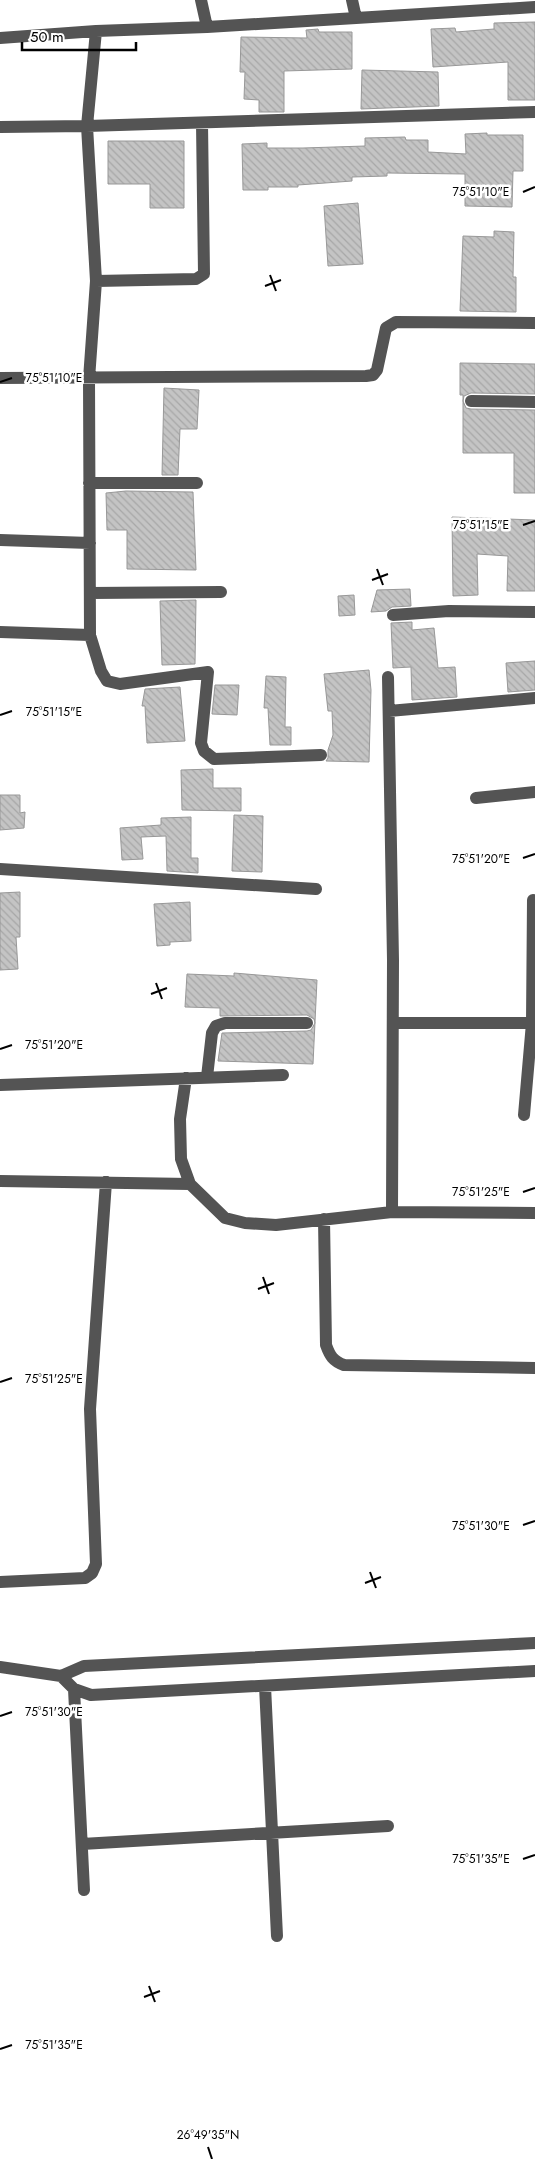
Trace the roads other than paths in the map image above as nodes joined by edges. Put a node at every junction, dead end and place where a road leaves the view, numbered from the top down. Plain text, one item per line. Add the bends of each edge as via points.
1 (202, 0) edge
2 (352, 0) edge
3 (510, 4) edge
4 (535, 6) edge
5 (356, 18) junction
6 (207, 27) junction
7 (96, 31) junction
8 (0, 38) edge
9 (535, 112) edge
10 (202, 123) junction
11 (87, 126) junction
12 (0, 127) edge
13 (96, 281) junction
14 (535, 323) edge
15 (0, 378) edge
16 (89, 379) junction
17 (470, 401) dead end
18 (535, 402) edge
19 (90, 483) junction
20 (196, 483) dead end
21 (0, 540) edge
22 (90, 543) junction
23 (221, 592) dead end
24 (90, 593) junction
25 (535, 612) edge
26 (393, 615) dead end
27 (0, 632) edge
28 (90, 635) junction
29 (388, 677) dead end
30 (535, 698) edge
31 (388, 711) junction
32 (321, 754) dead end
33 (535, 792) edge
34 (476, 798) dead end
35 (0, 869) edge
36 (316, 889) dead end
37 (533, 900) dead end
38 (307, 1023) dead end
39 (393, 1023) junction
40 (534, 1023) edge
41 (283, 1075) dead end
42 (207, 1077) junction
43 (186, 1078) junction
44 (0, 1085) edge
45 (524, 1115) dead end
46 (0, 1181) edge
47 (106, 1182) junction
48 (190, 1184) junction
49 (392, 1212) junction
50 (535, 1213) edge
51 (324, 1219) junction
52 (535, 1368) edge
53 (0, 1582) edge
54 (535, 1643) edge
55 (0, 1668) edge
56 (535, 1671) edge
57 (62, 1676) junction
58 (265, 1686) junction
59 (74, 1689) junction
60 (388, 1826) dead end
61 (271, 1833) junction
62 (82, 1844) junction
63 (84, 1890) dead end
64 (277, 1936) dead end

1 - 6 street
2 - 5 street
3 - 4 street
3 - 5 street
5 - 6 street
6 - 7 street
7 - 8 street
7 - 11 street
9 - 10 street
10 - 11 street
10 - 13 street via 204,274 196,279
11 - 12 street
11 - 13 street
13 - 16 street
14 - 16 street via 396,322 386,328 377,370 366,376
15 - 16 street
16 - 19 street
17 - 18 street
19 - 20 street
19 - 22 street
21 - 22 street
22 - 24 street
23 - 24 street
24 - 28 street
25 - 26 street via 449,611
27 - 28 street
28 - 32 street via 107,681 120,684 208,672 201,743 204,751 214,759
29 - 31 street
30 - 31 street
31 - 39 street
33 - 34 street
35 - 36 street
37 - 40 street
38 - 42 street via 225,1023 216,1026 212,1033
39 - 40 street
39 - 49 street
40 - 45 street
41 - 42 street
42 - 43 street
43 - 44 street
43 - 48 street via 180,1119 181,1159
46 - 47 street
47 - 48 street
47 - 53 street via 90,1409 96,1564 85,1578
48 - 51 street via 225,1218 245,1223 276,1224
49 - 50 street
49 - 51 street
51 - 52 street via 326,1345 335,1361 344,1365
54 - 57 street via 84,1666
55 - 57 street
56 - 58 street
57 - 59 street
58 - 59 street via 91,1695
58 - 61 street
59 - 62 street
60 - 61 street
61 - 62 street
61 - 64 street
62 - 63 street

